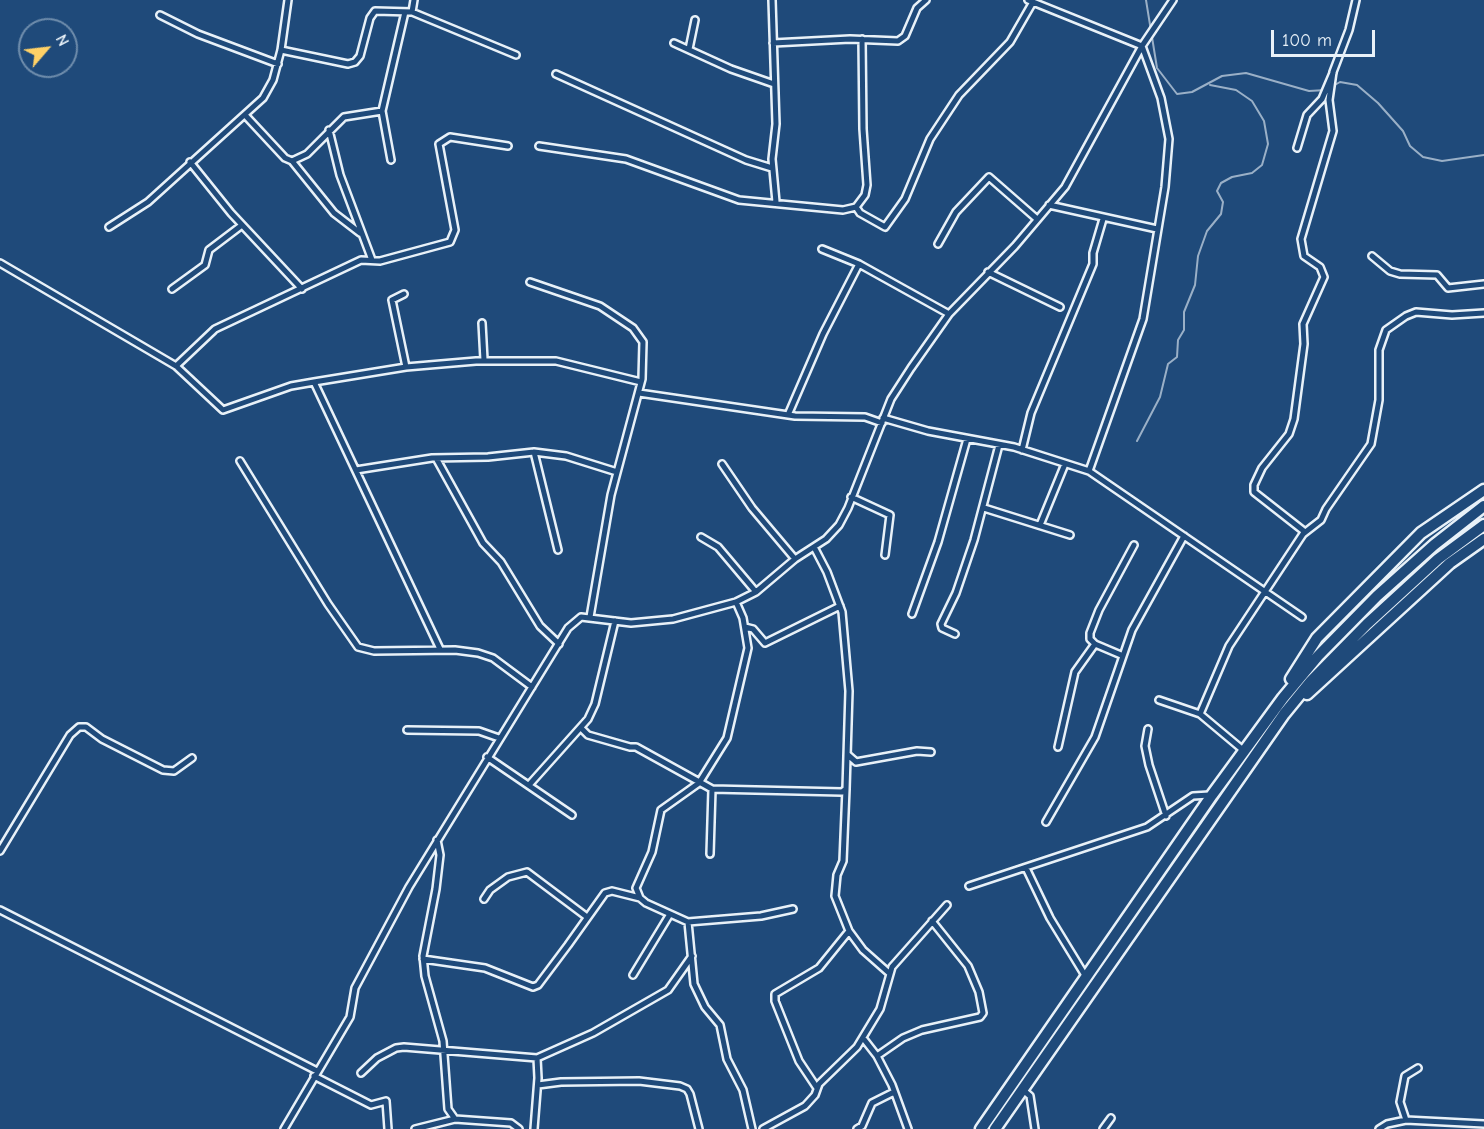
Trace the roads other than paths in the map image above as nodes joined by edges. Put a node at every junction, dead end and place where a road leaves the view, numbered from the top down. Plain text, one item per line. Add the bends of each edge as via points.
1 (288, 0) edge
2 (414, 0) edge
3 (772, 0) edge
4 (926, 0) edge
5 (1173, 0) edge
6 (1356, 0) edge
7 (1031, 1) edge
8 (405, 12) junction
9 (412, 12) junction
10 (160, 15) dead end
11 (695, 20) dead end
12 (862, 39) junction
13 (674, 43) dead end
14 (773, 43) junction
15 (1142, 46) junction
16 (689, 49) junction
17 (281, 50) junction
18 (516, 55) dead end
19 (278, 64) junction
20 (556, 74) dead end
21 (1329, 83) junction
22 (774, 84) junction
23 (382, 111) junction
24 (245, 115) junction
25 (329, 130) junction
26 (508, 146) dead end
27 (539, 146) dead end
28 (1297, 148) dead end
29 (391, 160) dead end
30 (291, 161) junction
31 (190, 162) junction
32 (772, 168) junction
33 (862, 201) junction
34 (776, 202) junction
35 (1049, 205) junction
36 (856, 207) junction
37 (860, 213) junction
38 (1037, 219) junction
39 (1103, 219) junction
40 (242, 225) junction
41 (109, 227) dead end
42 (1157, 229) junction
43 (361, 234) junction
44 (938, 244) dead end
45 (822, 249) dead end
46 (1372, 256) dead end
47 (372, 260) junction
48 (0, 263) edge
49 (859, 264) junction
50 (987, 272) junction
51 (530, 282) dead end
52 (1484, 284) edge
53 (171, 289) dead end
54 (302, 289) junction
55 (404, 294) dead end
56 (1060, 307) dead end
57 (1484, 313) edge
58 (949, 314) junction
59 (482, 323) dead end
60 (484, 360) junction
61 (176, 366) junction
62 (406, 367) junction
63 (314, 382) junction
64 (641, 382) junction
65 (639, 393) junction
66 (788, 415) junction
67 (882, 420) junction
68 (967, 440) junction
69 (999, 445) junction
70 (1022, 450) junction
71 (534, 452) junction
72 (436, 458) junction
73 (240, 461) dead end
74 (722, 464) dead end
75 (1065, 464) junction
76 (356, 470) junction
77 (1089, 471) junction
78 (617, 472) junction
79 (1484, 490) edge
80 (851, 497) junction
81 (1484, 506) edge
82 (984, 508) junction
83 (1040, 525) junction
84 (1484, 525) edge
85 (1305, 532) junction
86 (1070, 535) dead end
87 (1184, 536) junction
88 (702, 537) dead end
89 (1484, 539) edge
90 (1134, 545) dead end
91 (814, 547) junction
92 (558, 550) dead end
93 (885, 555) dead end
94 (795, 559) junction
95 (756, 592) junction
96 (1267, 592) junction
97 (736, 602) junction
98 (840, 606) junction
99 (912, 614) dead end
100 (590, 616) junction
101 (1302, 617) dead end
102 (615, 621) junction
103 (745, 627) junction
104 (955, 634) dead end
105 (559, 644) junction
106 (1095, 644) junction
107 (440, 650) junction
108 (1122, 655) junction
109 (532, 687) junction
110 (1159, 700) dead end
111 (1200, 714) junction
112 (1284, 714) junction
113 (1269, 716) junction
114 (582, 729) junction
115 (1148, 729) dead end
116 (407, 730) dead end
117 (499, 738) junction
118 (1058, 747) dead end
119 (1244, 750) junction
120 (931, 752) dead end
121 (848, 755) junction
122 (487, 757) junction
123 (192, 758) dead end
124 (699, 783) junction
125 (529, 785) junction
126 (712, 789) junction
127 (846, 789) junction
128 (1212, 795) junction
129 (572, 815) dead end
130 (1166, 816) junction
131 (1046, 822) dead end
132 (437, 840) junction
133 (0, 851) edge
134 (710, 854) dead end
135 (1026, 868) junction
136 (969, 886) dead end
137 (640, 898) junction
138 (484, 899) dead end
139 (947, 905) dead end
140 (0, 909) edge
141 (793, 909) dead end
142 (670, 914) junction
143 (587, 917) junction
144 (932, 921) junction
145 (688, 922) junction
146 (849, 931) junction
147 (692, 956) junction
148 (423, 959) junction
149 (889, 973) junction
150 (633, 975) dead end
151 (1086, 977) junction
152 (863, 1038) junction
153 (444, 1050) junction
154 (877, 1056) junction
155 (537, 1058) junction
156 (1418, 1068) dead end
157 (316, 1073) junction
158 (361, 1073) dead end
159 (538, 1085) junction
160 (818, 1088) junction
161 (1022, 1089) junction
162 (894, 1092) junction
163 (1111, 1118) dead end
164 (455, 1119) junction
165 (1406, 1120) junction
166 (1484, 1124) edge
167 (284, 1129) edge
168 (388, 1129) edge
169 (415, 1129) edge
170 (519, 1129) edge
171 (534, 1129) edge
172 (699, 1129) edge
173 (752, 1129) edge
174 (763, 1129) edge
175 (857, 1129) edge
176 (908, 1129) edge
177 (981, 1129) edge
178 (995, 1129) edge
179 (1035, 1129) edge
180 (1103, 1129) edge
181 (1379, 1129) edge

1 - 17 street
2 - 9 street
3 - 14 street
4 - 12 street via 898,41
5 - 15 street
6 - 21 street
7 - 15 street
7 - 37 street via 1010,42 959,95 930,139 905,199 885,227
8 - 9 street
8 - 17 street via 375,11 355,62 348,64
8 - 23 street
9 - 18 street
10 - 19 street
11 - 16 street
12 - 14 street
12 - 33 street via 867,184
13 - 16 street
14 - 22 street
15 - 35 street via 1077,169
15 - 42 street via 1158,86 1169,139
16 - 22 street
17 - 19 street
19 - 24 street via 263,98
20 - 32 street via 599,96
21 - 28 street via 1322,99 1307,115
21 - 85 street via 1333,131 1300,246 1304,256 1324,271 1324,277 1303,324 1304,344 1289,434 1262,468 1254,485 1254,492
22 - 32 street
23 - 25 street via 344,117
23 - 29 street
24 - 30 street
24 - 31 street
25 - 30 street via 307,154
25 - 43 street
26 - 47 street via 450,136 439,144 454,238 395,258
27 - 34 street via 626,159 739,200
30 - 43 street via 334,213
31 - 40 street
31 - 41 street via 148,202
32 - 34 street
33 - 36 street
33 - 37 street
34 - 36 street via 843,210
35 - 38 street
35 - 39 street
36 - 37 street
38 - 44 street via 989,177 956,212
38 - 50 street
39 - 42 street
39 - 70 street via 1093,264 1031,413
40 - 53 street via 210,250 205,265
40 - 54 street
42 - 77 street via 1143,319
43 - 47 street
45 - 49 street
46 - 52 street via 1400,274 1437,275 1448,288
47 - 54 street via 361,260
48 - 61 street
49 - 58 street
49 - 66 street
50 - 56 street
50 - 58 street
51 - 64 street via 600,306 633,328 643,342
54 - 61 street via 215,329
55 - 62 street via 392,300
57 - 85 street via 1416,312 1386,330 1379,350 1378,400 1371,444 1321,520
58 - 67 street via 911,368
59 - 60 street
60 - 62 street
60 - 64 street via 556,361
61 - 63 street via 223,410
62 - 63 street
63 - 76 street
64 - 65 street
65 - 66 street
65 - 78 street
66 - 67 street
67 - 68 street
67 - 80 street
68 - 69 street
68 - 99 street via 938,542
69 - 70 street
69 - 82 street
70 - 75 street
71 - 72 street
71 - 78 street via 566,456
71 - 92 street
72 - 76 street
72 - 105 street via 478,535 501,562 540,626
73 - 107 street via 358,647 374,651
74 - 94 street via 752,508
75 - 77 street
75 - 83 street
76 - 107 street
77 - 87 street
78 - 100 street
79 - 113 highway via 1421,533 1317,638
80 - 91 street via 840,525
80 - 93 street via 890,515
81 - 113 highway via 1434,544 1356,616
82 - 83 street
82 - 104 street via 941,624
83 - 86 street
84 - 112 highway via 1438,559 1366,624
85 - 96 street
87 - 96 street
87 - 108 street via 1141,611
88 - 95 street via 718,547
89 - 112 highway via 1450,563
90 - 106 street via 1093,625 1090,639
91 - 94 street
91 - 98 street
94 - 95 street
95 - 97 street
96 - 101 street
96 - 111 street via 1229,646
97 - 102 street via 673,619
97 - 103 street
98 - 103 street via 765,643
98 - 121 street via 847,652
100 - 102 street
100 - 105 street via 575,622
102 - 114 street via 595,704
103 - 124 street via 748,648 727,738
105 - 109 street
106 - 108 street
106 - 118 street via 1076,672
107 - 109 street via 493,658
108 - 131 street via 1095,737
109 - 117 street
110 - 111 street
111 - 119 street
112 - 161 highway
113 - 119 highway
114 - 124 street via 588,735 636,747
114 - 125 street
115 - 130 street via 1145,746
116 - 117 street via 479,731
117 - 122 street
119 - 128 highway
120 - 121 street via 856,762
121 - 127 street
122 - 125 street
122 - 132 street
123 - 133 street via 174,771 163,770 86,727 79,727 70,735
124 - 126 street
124 - 137 street via 661,810 652,852 636,888
125 - 129 street
126 - 127 street
126 - 134 street
127 - 146 street via 843,861 835,896
128 - 130 street via 1193,796
128 - 151 highway
130 - 135 street via 1147,827
132 - 148 street via 440,855
132 - 157 street via 364,968 355,988 350,1017
135 - 136 street
135 - 151 street via 1050,918
137 - 142 street
137 - 143 street via 605,893
138 - 143 street via 508,877 527,872
139 - 144 street
140 - 157 street
141 - 145 street via 761,916
142 - 145 street
142 - 150 street
143 - 148 street via 533,987 485,968
144 - 149 street
144 - 154 street via 968,966 983,1013 980,1017 922,1030
145 - 147 street
146 - 149 street
146 - 160 street via 819,968 775,994 799,1061
147 - 155 street via 668,990 593,1033
147 - 173 street via 694,984 720,1025 727,1059 743,1090
148 - 153 street
149 - 152 street via 880,1009
151 - 177 highway
152 - 154 street
152 - 160 street
153 - 155 street
153 - 158 street via 396,1048
153 - 164 street via 448,1108
154 - 162 street
155 - 159 street
156 - 165 street via 1405,1076 1400,1102
157 - 167 street
157 - 168 street via 370,1105 386,1101
159 - 171 street
159 - 172 street via 639,1081 680,1086 690,1094
160 - 174 street via 805,1106
161 - 178 highway
161 - 179 street via 1030,1096
162 - 175 street via 872,1103
162 - 176 street
163 - 180 street
164 - 169 street
164 - 170 street via 511,1123
165 - 166 street
165 - 181 street

